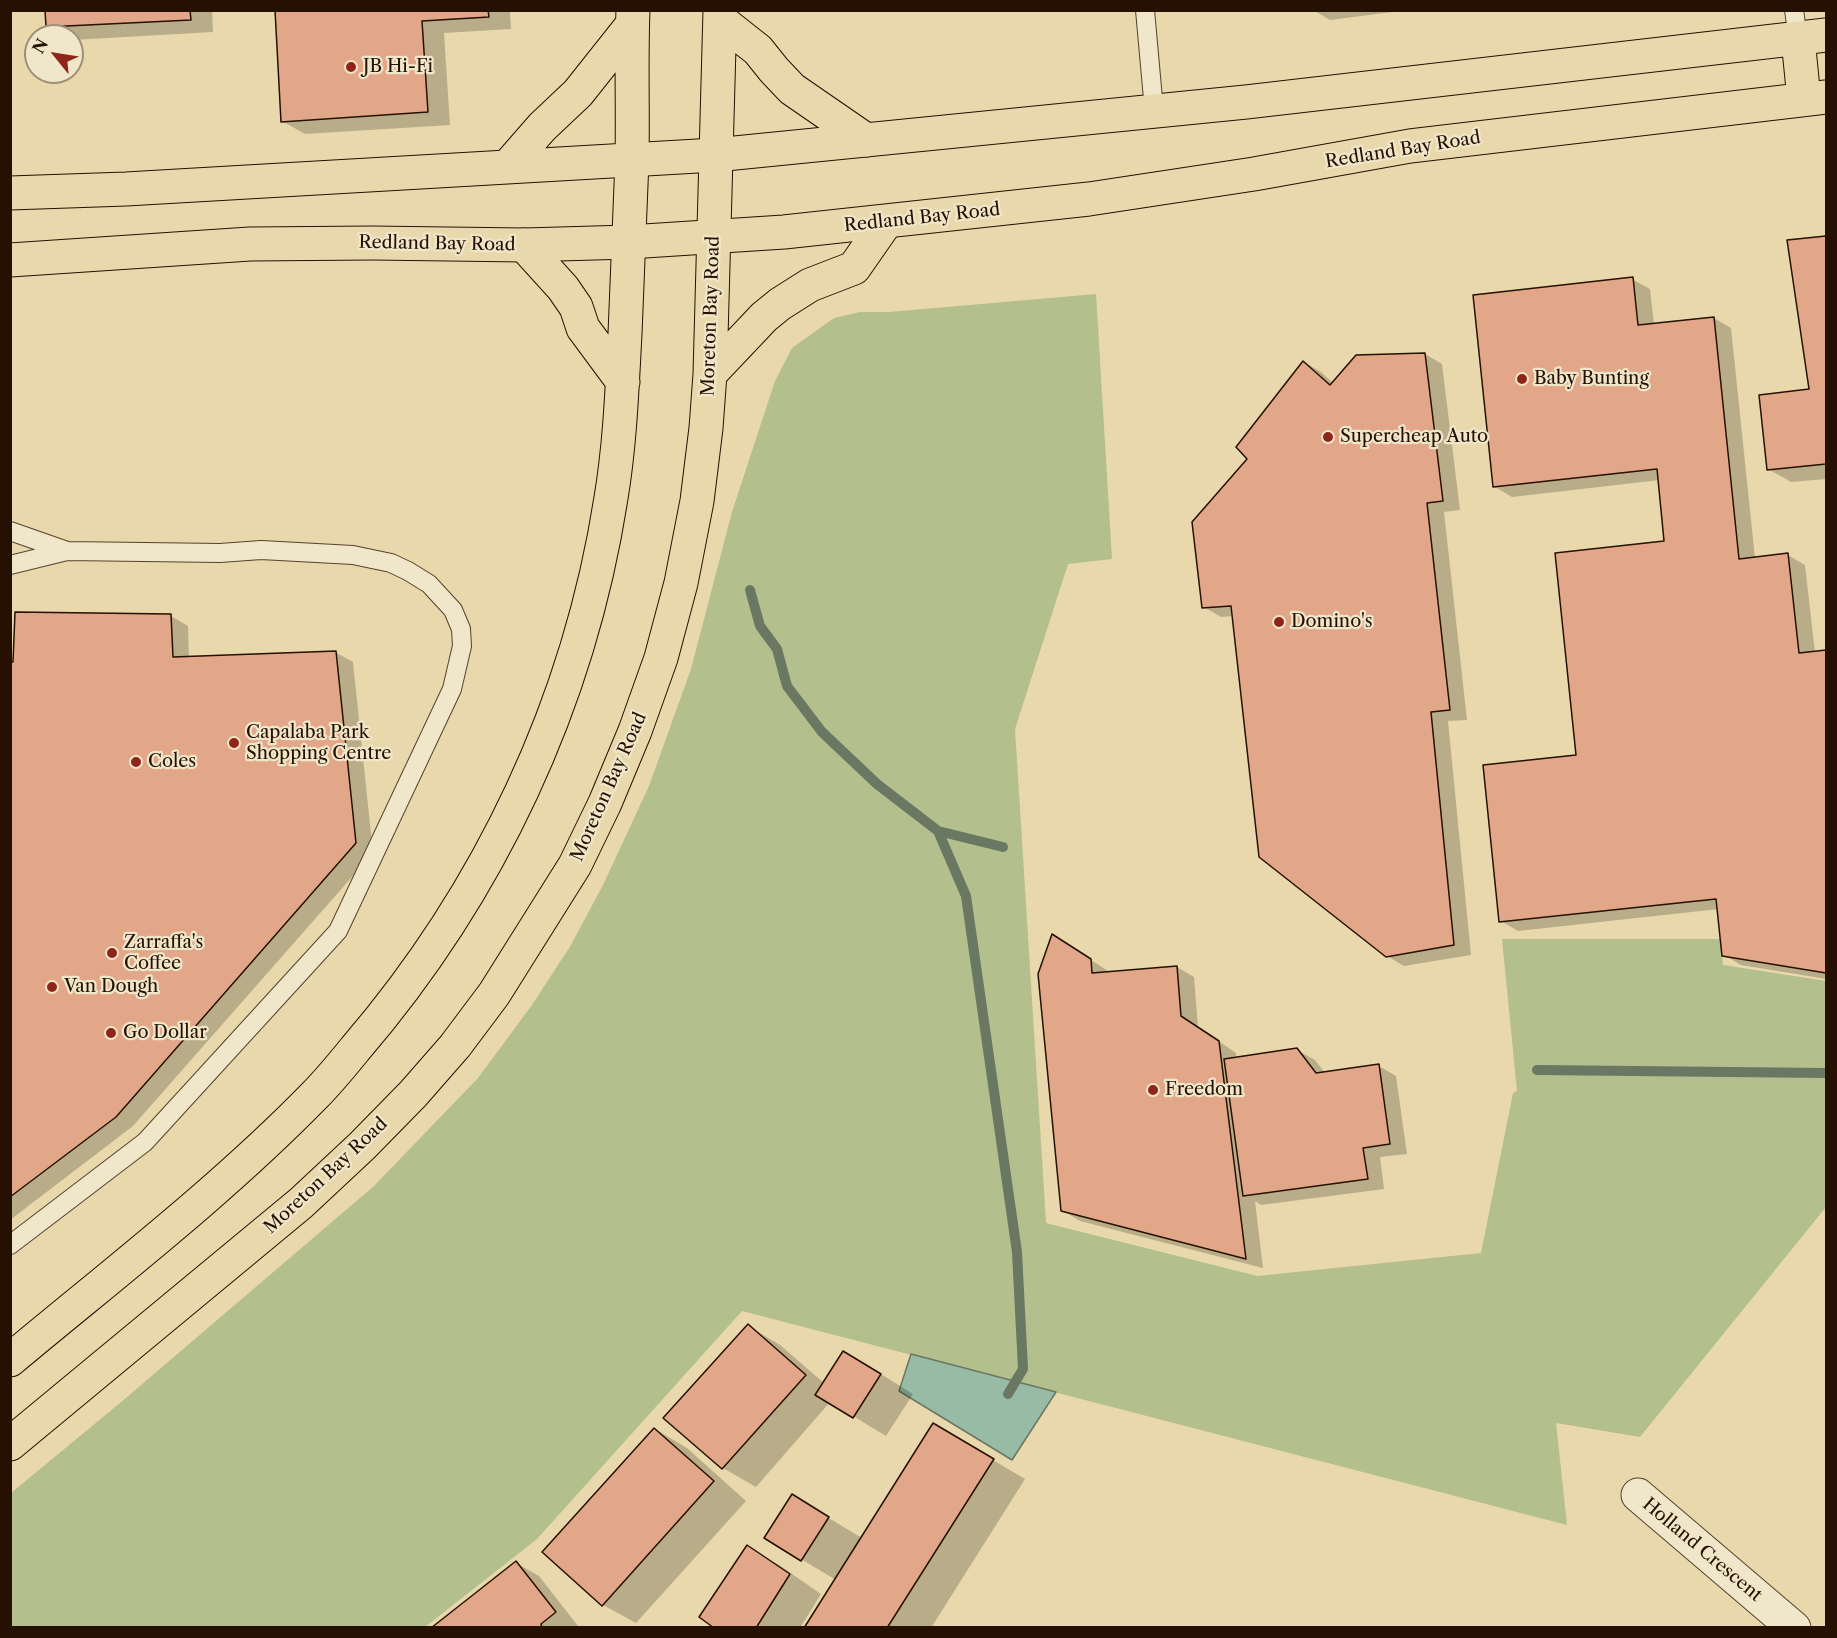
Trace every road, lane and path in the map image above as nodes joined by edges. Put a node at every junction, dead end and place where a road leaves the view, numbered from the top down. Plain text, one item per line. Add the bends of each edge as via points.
1 (1145, 10) edge
2 (720, 15) edge
3 (633, 18) edge
4 (1806, 28) edge
5 (1816, 98) edge
6 (1154, 110) junction
7 (866, 140) junction
8 (716, 155) junction
9 (632, 161) junction
10 (508, 166) junction
11 (10, 193) edge
12 (886, 222) junction
13 (714, 236) junction
14 (629, 242) junction
15 (524, 246) junction
16 (10, 260) edge
17 (710, 374) junction
18 (622, 382) junction
19 (10, 531) edge
20 (67, 551) junction
21 (10, 565) edge
22 (10, 1245) edge
23 (10, 1360) edge
24 (10, 1444) edge
25 (1638, 1495) dead end
26 (1794, 1628) edge

1 - 6 lane
2 - 7 main road via 792,89
2 - 8 main road, Moreton Bay Road
3 - 9 main road
3 - 10 main road via 590,79
4 - 5 main road
4 - 6 main road via 1246,102
5 - 12 main road, Redland Bay Road via 1410,146 1089,199
6 - 7 main road
7 - 8 main road
8 - 9 main road
8 - 13 main road, Moreton Bay Road
9 - 10 main road
9 - 14 main road
10 - 11 main road
12 - 13 main road, Redland Bay Road
12 - 17 main road via 854,268 810,285 780,304
13 - 14 main road, Redland Bay Road
13 - 17 main road, Moreton Bay Road
14 - 15 main road, Redland Bay Road
14 - 18 main road
15 - 16 main road, Redland Bay Road via 250,244
15 - 18 main road via 563,288 576,307 583,328
17 - 24 main road, Moreton Bay Road via 697,501 661,658 610,793 575,866 494,994 413,1094 301,1203
18 - 23 main road via 609,509 571,667 532,770 478,879 386,1013 317,1093 258,1151
19 - 20 lane
20 - 21 lane
20 - 22 lane via 261,550 371,558 408,571 436,591 453,610 461,629 462,646 452,689 338,931 145,1142
25 - 26 street, Holland Crescent

